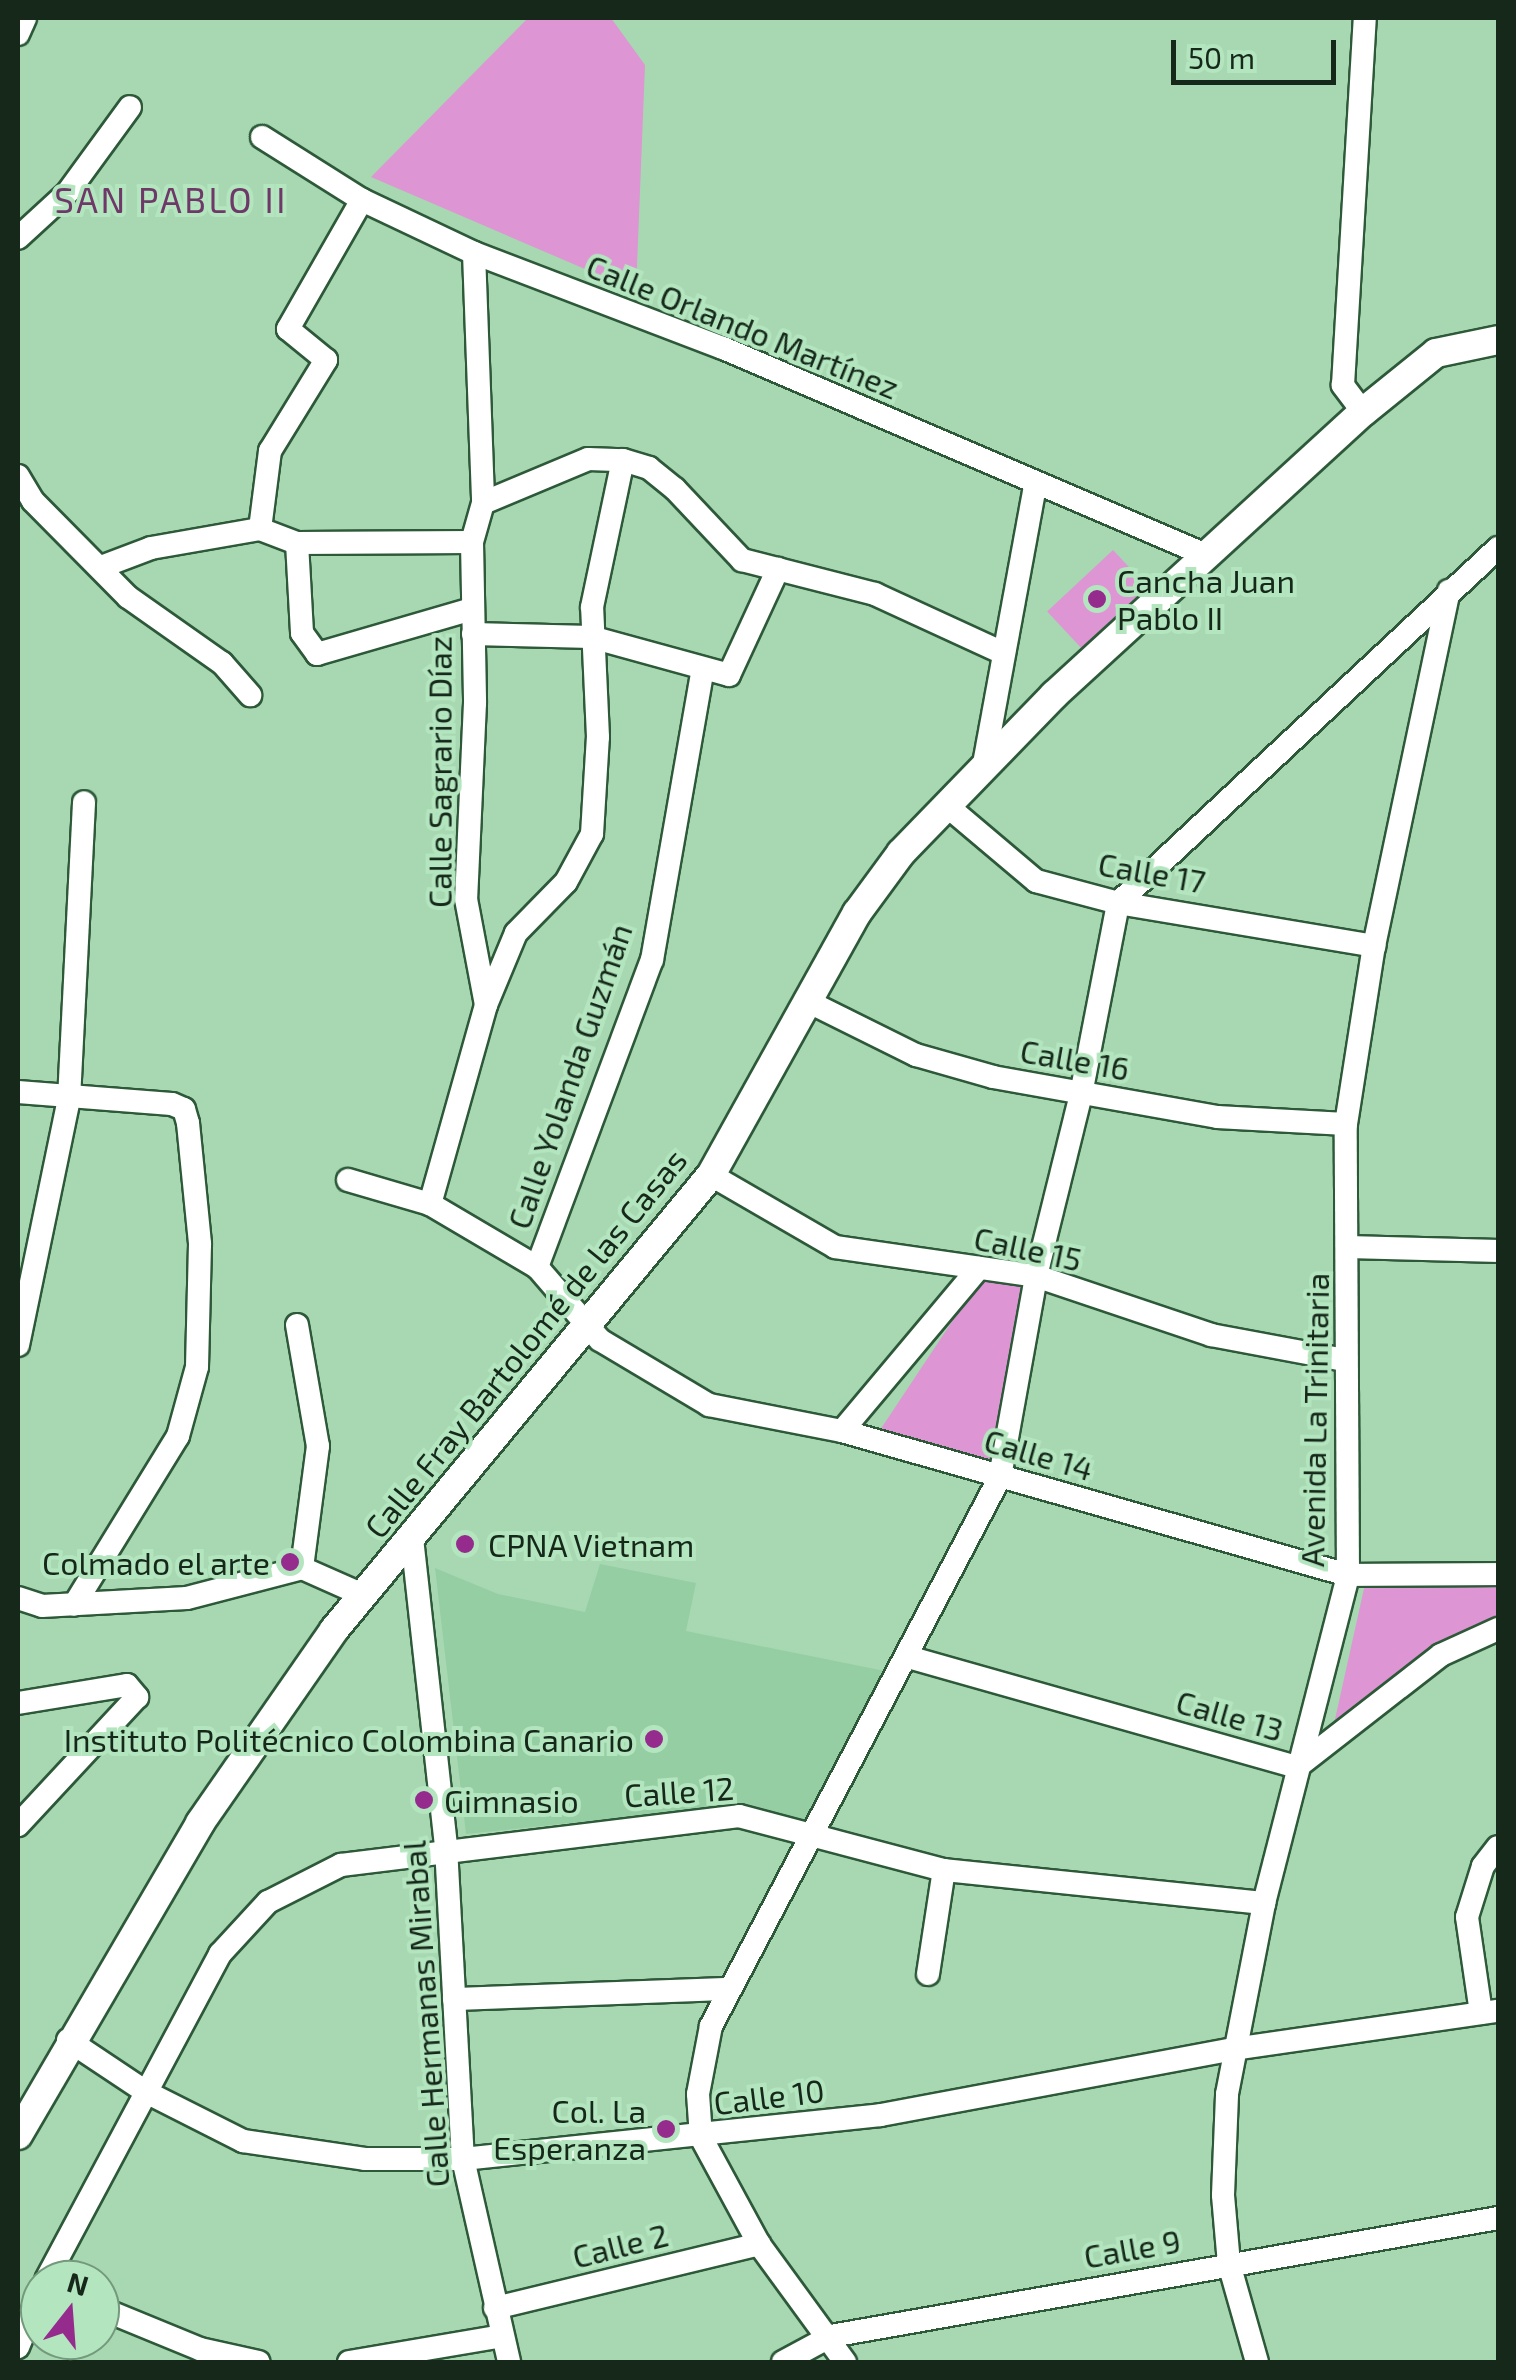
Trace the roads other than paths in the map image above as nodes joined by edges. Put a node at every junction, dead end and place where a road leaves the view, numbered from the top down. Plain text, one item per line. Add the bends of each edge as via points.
1 (26, 18) edge
2 (1366, 18) edge
3 (18, 34) edge
4 (130, 106) dead end
5 (262, 137) dead end
6 (362, 200) junction
7 (18, 238) edge
8 (474, 253) junction
9 (1498, 340) edge
10 (1363, 412) junction
11 (623, 460) junction
12 (18, 476) edge
13 (1034, 486) junction
14 (483, 502) junction
15 (260, 529) junction
16 (472, 542) junction
17 (297, 543) junction
18 (1498, 548) edge
19 (1208, 556) junction
20 (101, 568) junction
21 (778, 570) junction
22 (1449, 591) junction
23 (472, 609) junction
24 (473, 634) junction
25 (591, 637) junction
26 (1001, 652) junction
27 (704, 669) junction
28 (250, 695) dead end
29 (984, 764) junction
30 (84, 802) dead end
31 (946, 805) junction
32 (1118, 903) junction
33 (1374, 946) junction
34 (806, 1001) junction
35 (486, 1004) junction
36 (18, 1092) edge
37 (1081, 1094) junction
38 (69, 1099) junction
39 (1346, 1124) junction
40 (712, 1175) junction
41 (348, 1180) dead end
42 (430, 1204) junction
43 (1349, 1246) junction
44 (1498, 1250) edge
45 (537, 1268) junction
46 (980, 1268) junction
47 (1036, 1276) junction
48 (587, 1322) junction
49 (297, 1325) dead end
50 (18, 1345) edge
51 (1344, 1360) junction
52 (842, 1430) junction
53 (1000, 1477) junction
54 (412, 1538) junction
55 (302, 1568) junction
56 (1348, 1574) junction
57 (1498, 1574) edge
58 (363, 1595) junction
59 (18, 1598) edge
60 (74, 1605) junction
61 (1498, 1629) edge
62 (908, 1657) junction
63 (18, 1703) edge
64 (1297, 1768) junction
65 (18, 1825) edge
66 (811, 1832) junction
67 (1498, 1846) edge
68 (446, 1848) junction
69 (944, 1870) junction
70 (1264, 1904) junction
71 (928, 1974) dead end
72 (727, 1989) junction
73 (454, 1999) junction
74 (1490, 2012) edge
75 (68, 2040) junction
76 (1234, 2050) junction
77 (146, 2092) junction
78 (18, 2129) edge
79 (702, 2137) junction
80 (462, 2160) junction
81 (1498, 2218) edge
82 (759, 2244) junction
83 (58, 2260) edge
84 (1229, 2264) junction
85 (495, 2308) junction
86 (120, 2316) edge
87 (502, 2336) junction
88 (831, 2336) junction
89 (259, 2362) edge
90 (349, 2362) edge
91 (509, 2362) edge
92 (783, 2362) edge
93 (845, 2362) edge
94 (1256, 2362) edge

1 - 3 street
2 - 10 street via 1343,385
4 - 7 street via 68,192
5 - 6 street, Calle Orlando Martínez
6 - 8 street, Calle Orlando Martínez
6 - 15 street via 288,329 326,360 270,451
8 - 13 street, Calle Orlando Martínez via 723,348
8 - 14 street, Calle Sagrario Díaz
9 - 10 main road, Calle Fray Bartolomé de las Casas via 1436,353
10 - 19 main road, Calle Fray Bartolomé de las Casas
11 - 14 street via 588,460
11 - 21 street via 649,468 675,489 742,560
11 - 25 street
12 - 20 street via 33,502
13 - 19 street, Calle Orlando Martínez
13 - 26 street
14 - 16 street, Calle Sagrario Díaz
15 - 17 street
15 - 20 street via 152,548
16 - 17 street
16 - 23 street, Calle Sagrario Díaz
17 - 23 street via 302,633 317,654
18 - 22 street
19 - 29 main road, Calle Fray Bartolomé de las Casas
20 - 28 street via 157,622 222,663
21 - 26 street via 875,594
21 - 27 street via 729,675
22 - 32 street
22 - 33 street, Avenida La Trinitaria
23 - 24 street, Calle Sagrario Díaz
24 - 25 street
24 - 35 street, Calle Sagrario Díaz via 466,899
25 - 27 street
25 - 35 street via 598,737 592,834 566,882 516,933
26 - 29 street
27 - 45 street, Calle Yolanda Guzmán via 652,960
29 - 31 main road, Calle Fray Bartolomé de las Casas
30 - 38 street
31 - 32 street, Calle 17 via 1024,875
31 - 34 main road, Calle Fray Bartolomé de las Casas via 857,913
32 - 33 street, Calle 17
32 - 37 street
33 - 39 street, Avenida La Trinitaria
34 - 37 street, Calle 16 via 916,1055
34 - 40 main road, Calle Fray Bartolomé de las Casas
35 - 42 street, Calle Sagrario Díaz
36 - 38 street
37 - 39 street, Calle 16 via 1217,1117
37 - 47 street
38 - 50 street
38 - 60 street via 184,1109 200,1244 197,1368 178,1436
39 - 43 street, Avenida La Trinitaria
40 - 46 street, Calle 15 via 823,1243
40 - 48 main road, Calle Fray Bartolomé de las Casas
41 - 42 street
42 - 45 street
43 - 44 street
43 - 51 street, Avenida La Trinitaria
45 - 48 street
46 - 47 street, Calle 15
46 - 52 street
47 - 51 street, Calle 15 via 1211,1336
47 - 53 street
48 - 52 street, Calle 14 via 600,1340 698,1401
48 - 54 main road, Calle Fray Bartolomé de las Casas
49 - 55 street via 318,1446
51 - 56 street, Avenida La Trinitaria
52 - 53 street, Calle 14
53 - 56 street, Calle 14
53 - 62 street
54 - 58 main road, Calle Fray Bartolomé de las Casas
54 - 68 street, Calle Hermanas Mirabal
55 - 58 street
55 - 60 street via 187,1598
56 - 57 street, Calle 14
56 - 64 street, Avenida La Trinitaria
58 - 75 main road, Calle Fray Bartolomé de las Casas via 200,1823
59 - 60 street
61 - 64 street, Calle 13 via 1441,1655
62 - 64 street, Calle 13
62 - 66 street
63 - 65 street via 127,1686 137,1697
64 - 70 street, Avenida La Trinitaria
66 - 68 street, Calle 12 via 719,1816
66 - 69 street, Calle 12
66 - 72 street
67 - 74 street via 1483,1866 1468,1918
68 - 73 street, Calle Hermanas Mirabal
68 - 77 street, Calle 12 via 341,1865 268,1902 220,1954
69 - 70 street, Calle 12
69 - 71 street
70 - 76 street, Avenida La Trinitaria
72 - 73 street
72 - 79 street via 700,2066
73 - 80 street, Calle Hermanas Mirabal
74 - 76 street, Calle 10
75 - 77 street, Calle 10
75 - 78 main road, Calle Fray Bartolomé de las Casas
76 - 79 street, Calle 10 via 882,2115
76 - 84 street, Avenida La Trinitaria via 1224,2140
77 - 80 street, Calle 10 via 244,2141 365,2159
77 - 83 street, Calle 12
79 - 80 street, Calle 10
79 - 82 street
80 - 85 street, Calle Hermanas Mirabal
81 - 84 street, Calle 9
82 - 85 street, Calle 2
82 - 88 street
84 - 88 street, Calle 9
84 - 94 street, Avenida La Trinitaria
85 - 87 street, Calle Hermanas Mirabal
86 - 89 street via 200,2349
87 - 90 street
87 - 91 street, Calle Hermanas Mirabal
88 - 92 street, Calle 9
88 - 93 street

